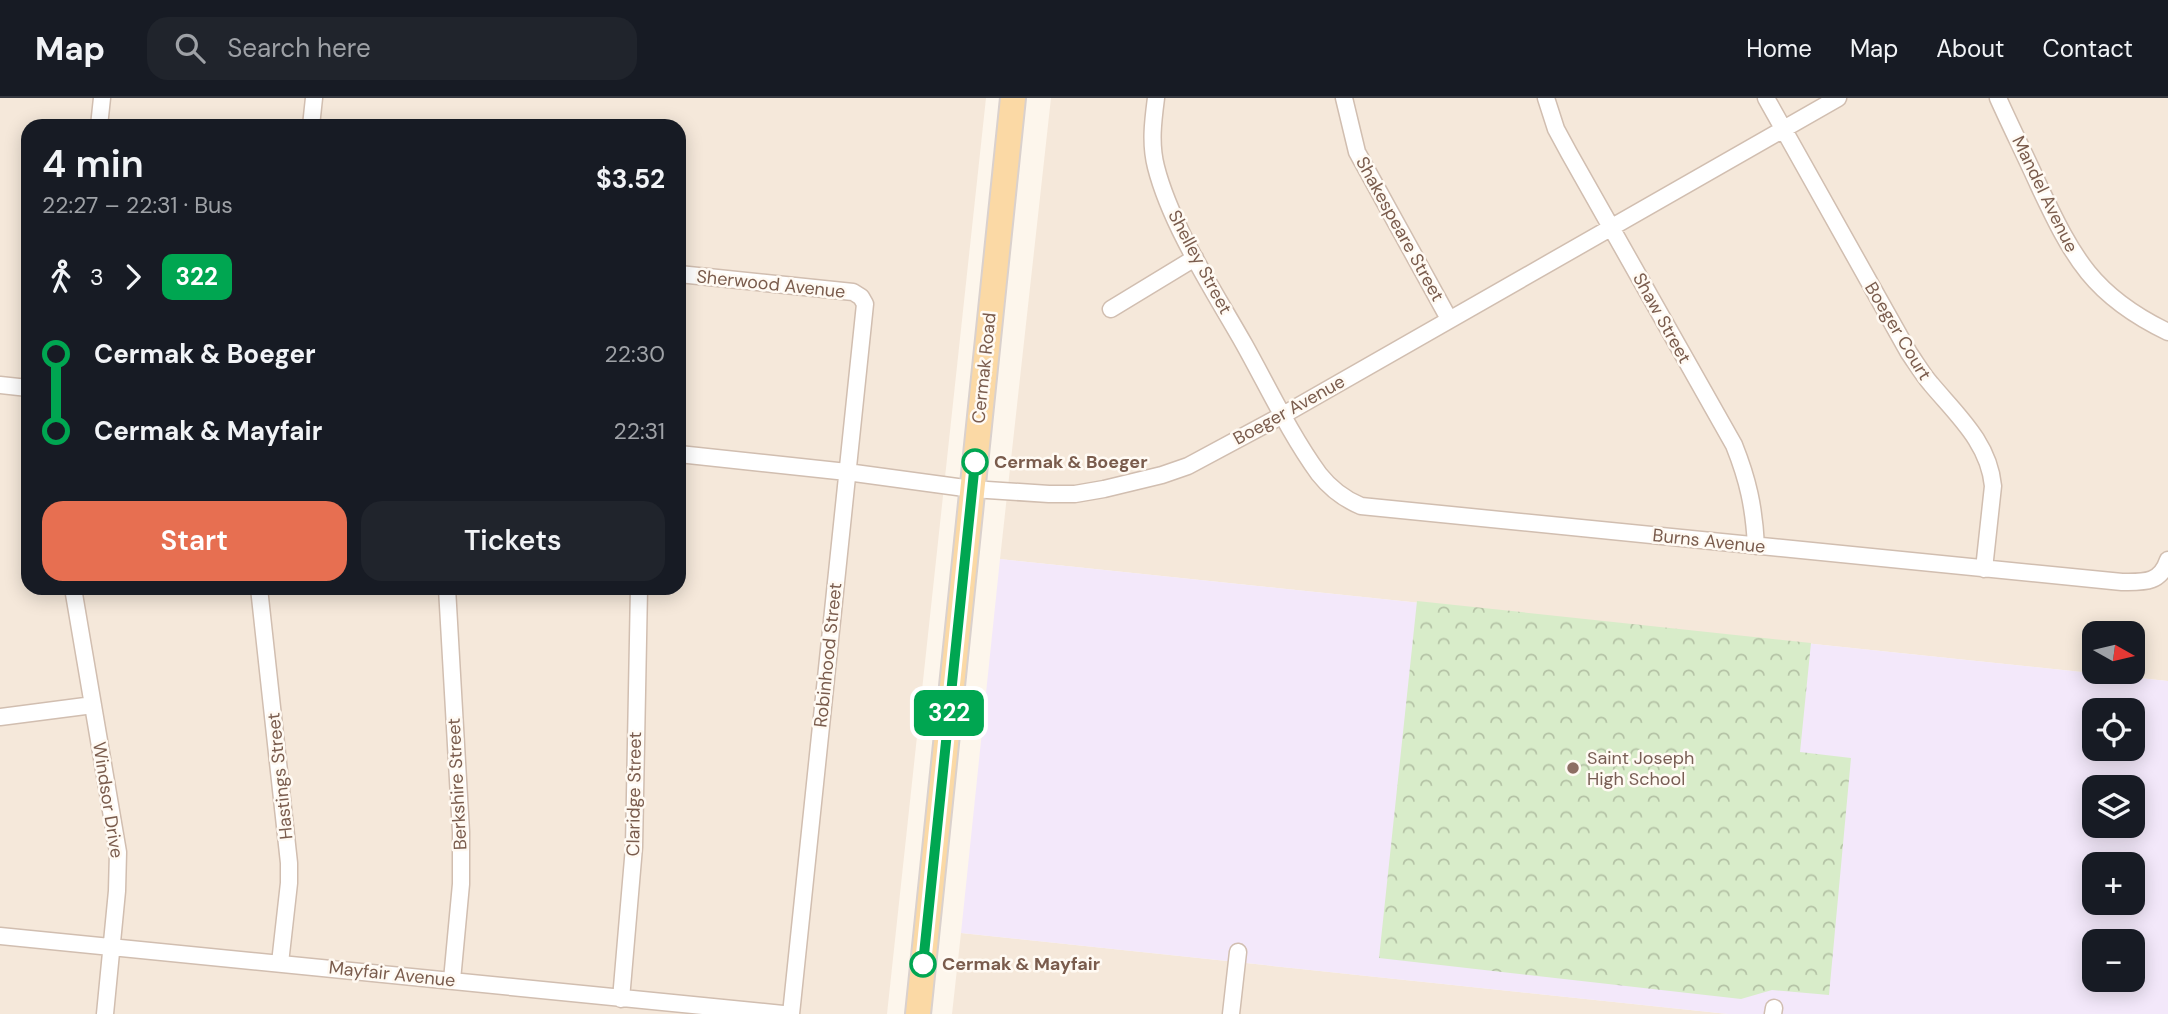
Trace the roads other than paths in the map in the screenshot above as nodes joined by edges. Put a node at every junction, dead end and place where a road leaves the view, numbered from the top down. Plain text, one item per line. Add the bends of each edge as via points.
1 (102, 98) edge
2 (314, 98) edge
3 (1013, 98) edge
4 (1156, 98) edge
5 (1344, 98) edge
6 (1546, 98) edge
7 (1766, 98) edge
8 (1838, 98) edge
9 (1998, 98) edge
10 (100, 119) edge
11 (312, 119) edge
12 (1782, 130) junction
13 (1611, 228) junction
14 (1195, 258) junction
15 (686, 275) edge
16 (861, 296) joint
17 (1111, 309) dead end
18 (1449, 319) junction
19 (2168, 332) edge
20 (0, 385) edge
21 (21, 387) edge
22 (1283, 415) junction
23 (686, 455) edge
24 (847, 472) junction
25 (972, 489) junction
26 (1756, 546) junction
27 (2168, 560) edge
28 (1984, 569) junction
29 (74, 595) edge
30 (260, 595) edge
31 (447, 595) edge
32 (639, 595) edge
33 (93, 705) junction
34 (0, 717) edge
35 (0, 936) edge
36 (112, 947) junction
37 (1238, 952) dead end
38 (280, 963) junction
39 (452, 979) junction
40 (621, 999) junction
41 (105, 1014) edge
42 (783, 1014) edge
43 (791, 1014) edge
44 (918, 1014) edge
45 (1231, 1014) edge

1 - 10 street
2 - 11 street
3 - 25 main road, Cermak Road
4 - 14 street, Shelley Street via 1156,166
5 - 18 street, Shakespeare Street via 1365,168
6 - 13 street, Shaw Street via 1556,128
7 - 12 street, Boeger Court
8 - 12 street, Boeger Avenue
9 - 19 street, Mandel Avenue via 2065,241 2081,265 2117,302
12 - 13 street, Boeger Avenue
12 - 28 street, Boeger Court via 1909,353 1985,454 1993,486
13 - 18 street, Boeger Avenue
13 - 26 street, Shaw Street via 1734,445 1749,483
14 - 17 street
14 - 22 street, Shelley Street
15 - 16 street, Sherwood Avenue
16 - 24 street, Robinhood Street via 865,304
18 - 22 street, Boeger Avenue
20 - 21 street
22 - 25 street, Boeger Avenue via 1188,466 1133,484 1075,494
22 - 26 street, Burns Avenue via 1319,473 1338,493 1361,506
23 - 24 street, Boeger Avenue
24 - 25 street, Boeger Avenue
24 - 43 street, Robinhood Street
25 - 44 main road, Cermak Road
26 - 28 street, Burns Avenue
27 - 28 street, Burns Avenue via 2165,571 2141,582
29 - 33 street, Windsor Drive
30 - 38 street, Hastings Street via 289,863
31 - 39 street, Berkshire Street via 461,832
32 - 40 street, Claridge Street via 634,847
33 - 34 street
33 - 36 street, Windsor Drive via 118,852
35 - 36 street, Mayfair Avenue
36 - 38 street, Mayfair Avenue
36 - 41 street, Windsor Drive
37 - 45 street
38 - 39 street, Mayfair Avenue
39 - 40 street, Mayfair Avenue
40 - 42 street, Mayfair Avenue

